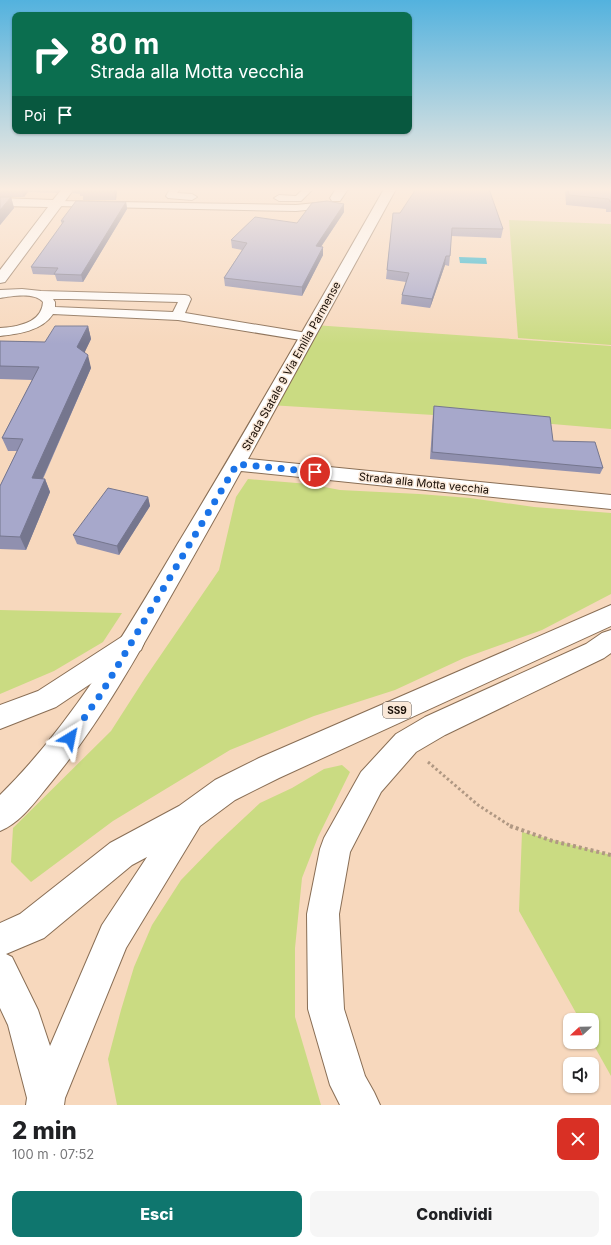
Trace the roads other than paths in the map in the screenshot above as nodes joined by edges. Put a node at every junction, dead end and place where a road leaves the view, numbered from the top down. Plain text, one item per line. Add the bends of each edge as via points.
1 (29, 241) edge
2 (361, 241) edge
3 (0, 279) edge
4 (0, 294) edge
5 (41, 295) junction
6 (49, 310) junction
7 (178, 316) junction
8 (0, 332) edge
9 (307, 337) junction
10 (237, 464) junction
11 (611, 502) edge
12 (611, 615) edge
13 (611, 640) edge
14 (132, 643) junction
15 (0, 717) edge
16 (0, 816) edge
17 (190, 816) junction
18 (0, 940) edge
19 (0, 969) edge
20 (46, 1101) edge
21 (361, 1105) edge

1 - 3 main road
2 - 9 main road, Strada Statale 9 Via Emilia Parmense
4 - 5 lane via 31,292
5 - 6 lane via 50,304
5 - 7 lane via 185,299
6 - 7 lane
6 - 8 lane via 36,323
7 - 9 lane
9 - 10 main road, Strada Statale 9 Via Emilia Parmense
10 - 11 main road, Strada alla Motta vecchia
10 - 14 main road, Strada Statale 9 Via Emilia Parmense
12 - 17 main road, SS9 via 269,768 225,790
13 - 21 main road via 595,651 435,726 406,743 371,782 335,849 323,914 326,1009 349,1085
14 - 15 main road via 47,699
14 - 16 main road, Strada Statale 9 Via Emilia Parmense via 70,738 23,794
17 - 18 main road via 121,854 32,926
17 - 20 main road via 114,937
19 - 20 main road via 25,1023

